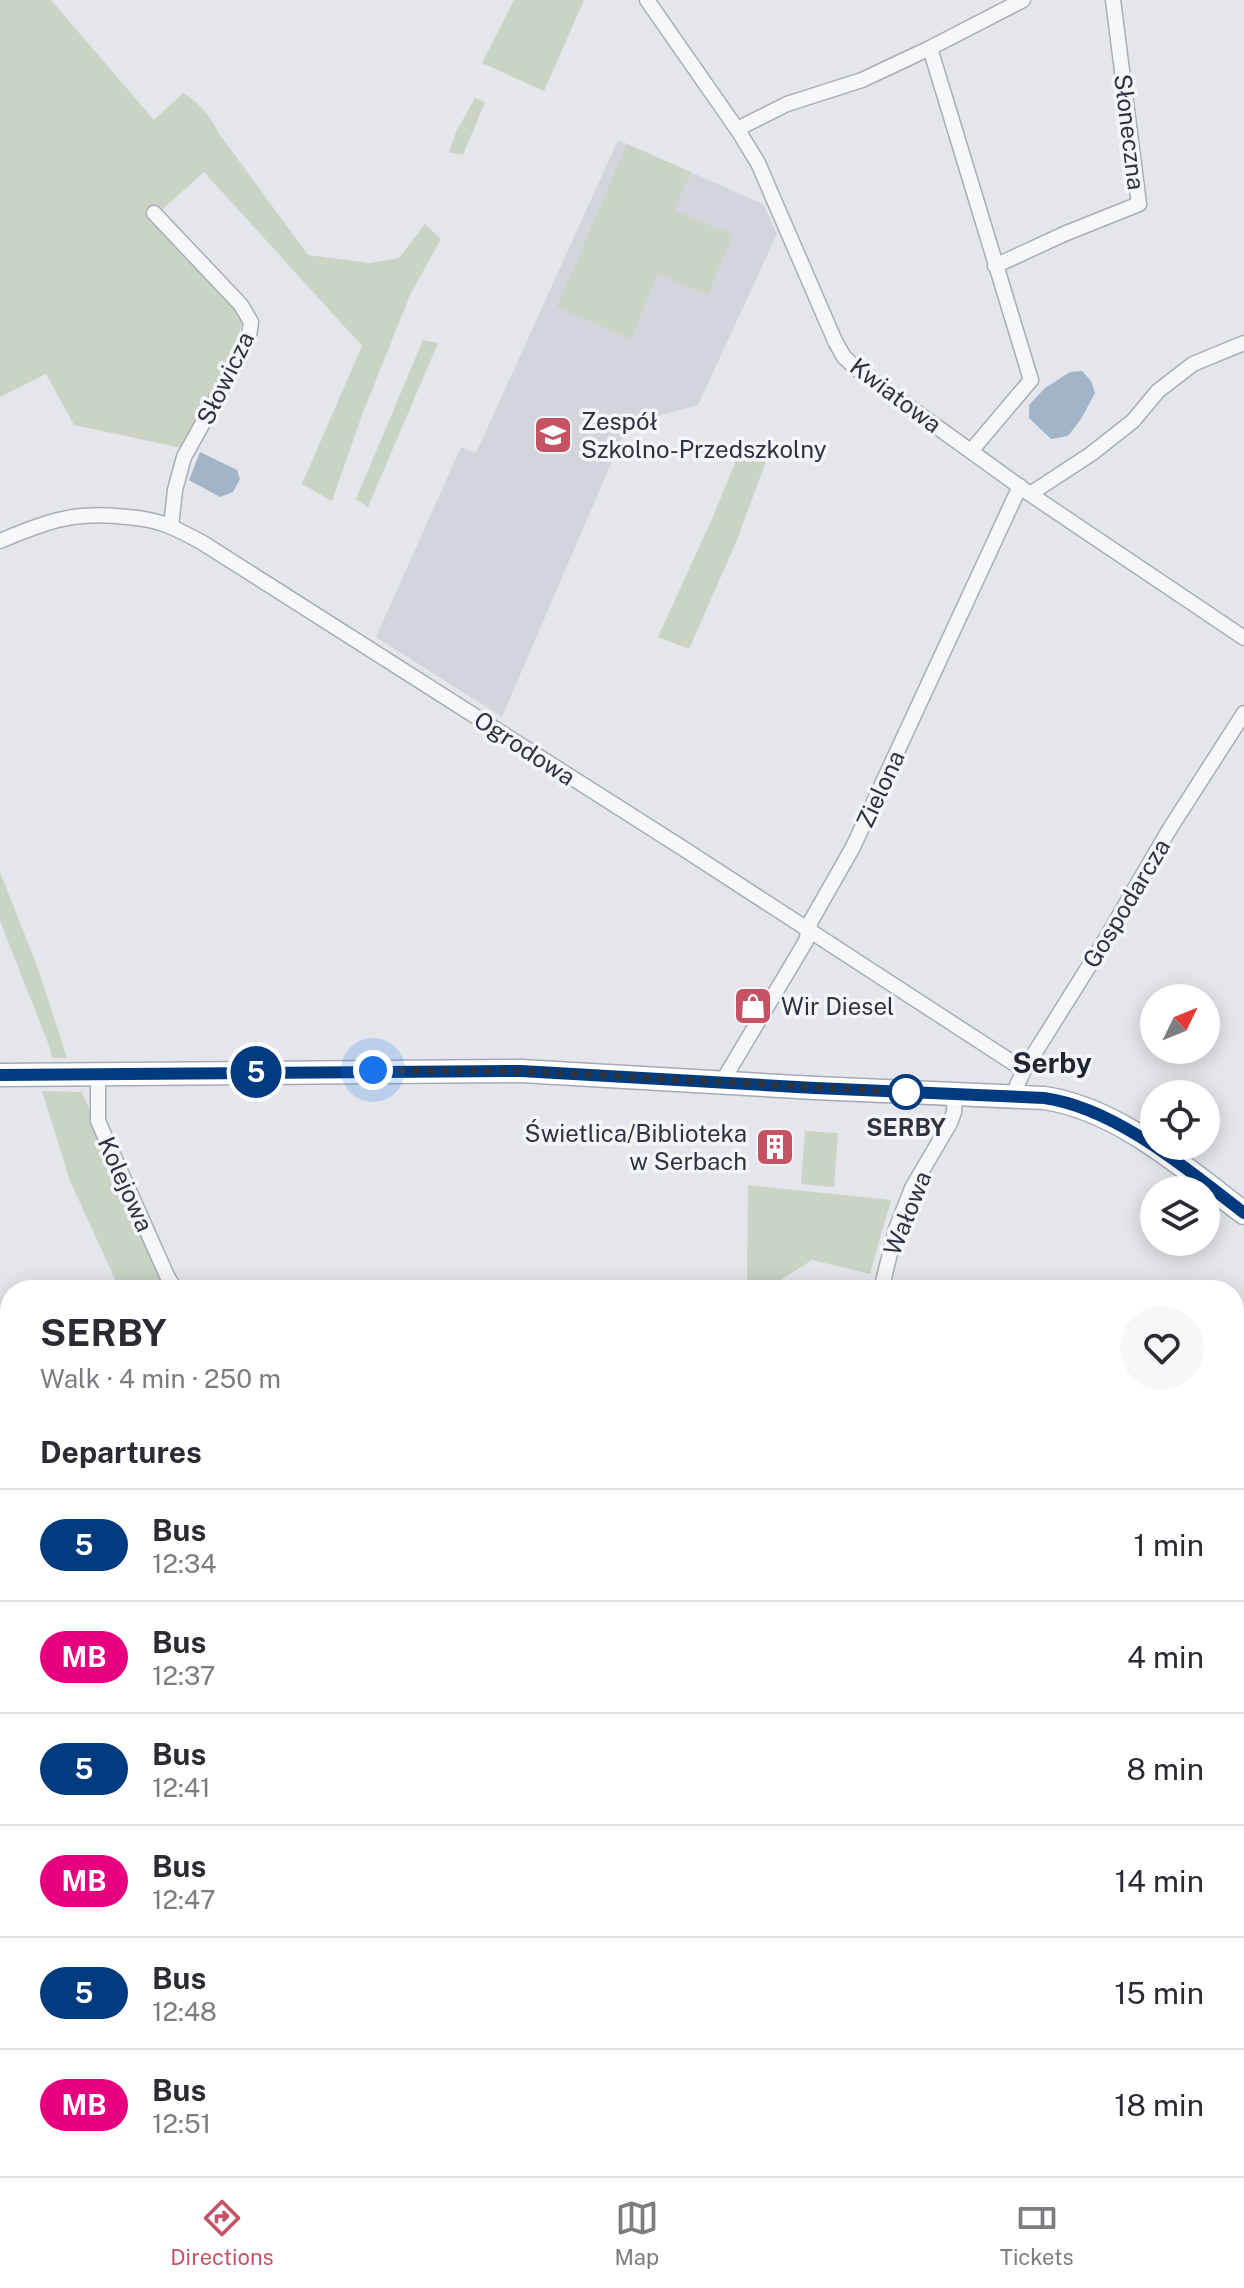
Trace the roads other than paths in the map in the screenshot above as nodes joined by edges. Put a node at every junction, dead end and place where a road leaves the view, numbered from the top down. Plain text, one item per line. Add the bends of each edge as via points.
1 (647, 0) edge
2 (1023, 0) edge
3 (1113, 0) edge
4 (930, 48) junction
5 (737, 129) junction
6 (154, 213) dead end
7 (995, 266) junction
8 (1244, 343) edge
9 (971, 451) junction
10 (1025, 490) junction
11 (171, 527) junction
12 (0, 541) edge
13 (1244, 638) edge
14 (1244, 713) edge
15 (808, 931) junction
16 (1024, 1070) junction
17 (98, 1074) junction
18 (0, 1075) edge
19 (722, 1082) junction
20 (955, 1094) junction
21 (1016, 1096) junction
22 (1244, 1213) edge
23 (169, 1280) edge
24 (883, 1280) edge

1 - 5 street, Kwiatowa
2 - 4 street
3 - 7 street, Słoneczna via 1139,204
4 - 5 street
4 - 7 street
5 - 9 street, Kwiatowa via 758,163 844,357
6 - 11 street, Słowicza via 251,322 234,367 184,457
7 - 9 street via 1031,380
8 - 10 street via 1193,364 1091,454
9 - 10 street, Kwiatowa
10 - 13 street, Kwiatowa
10 - 15 street, Zielona
11 - 12 street, Ogrodowa via 135,518 76,515
11 - 15 street, Ogrodowa via 315,613
14 - 16 street, Gospodarcza
15 - 16 street, Ogrodowa
15 - 19 street, Zielona
16 - 21 street, Gospodarcza
17 - 18 main road
17 - 19 main road via 521,1071
17 - 23 street, Kolejowa via 98,1121
19 - 20 main road
20 - 21 main road
20 - 24 street, Wałowa via 950,1123 912,1188 896,1229
21 - 22 main road via 1062,1101 1104,1116

